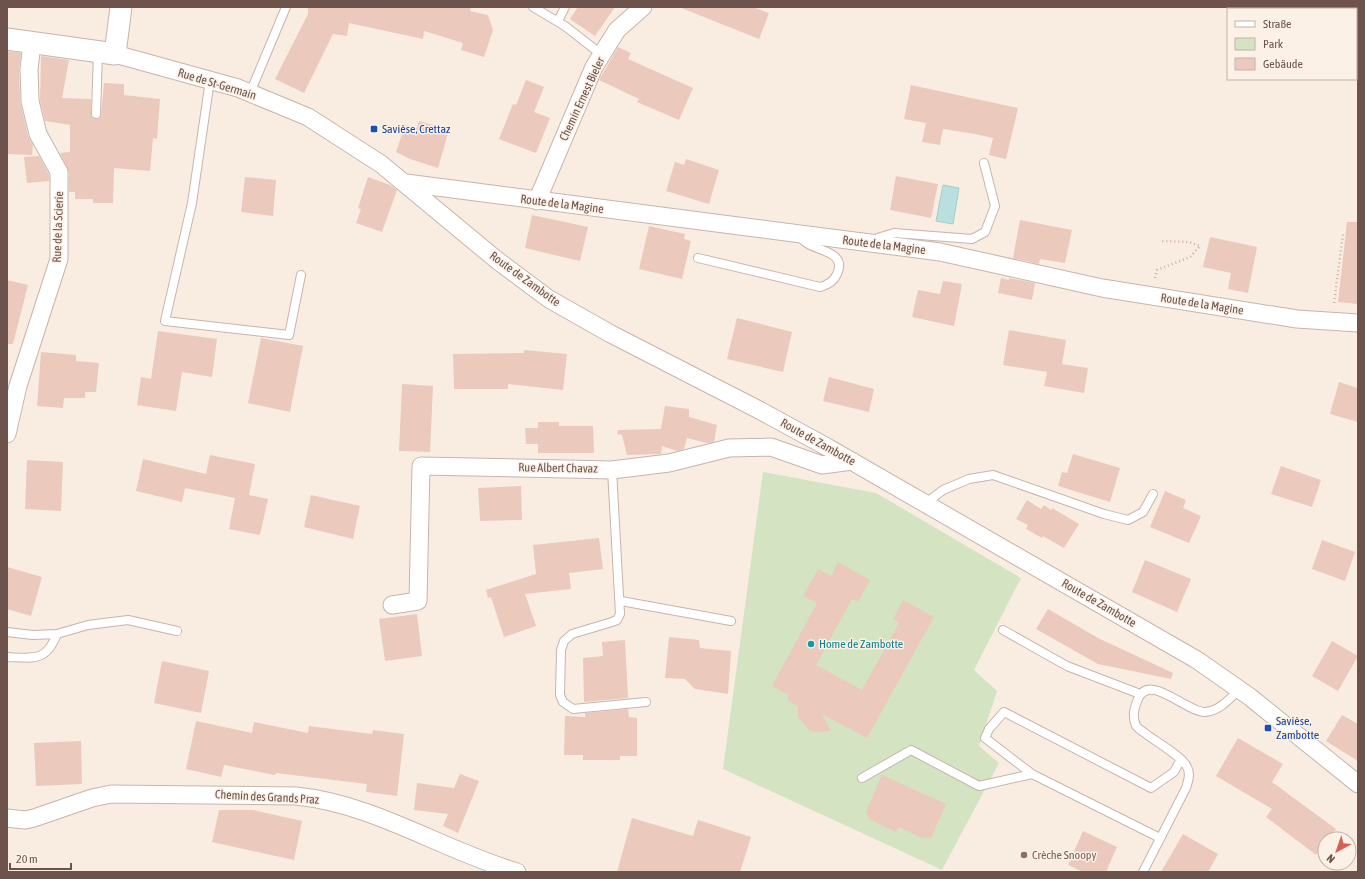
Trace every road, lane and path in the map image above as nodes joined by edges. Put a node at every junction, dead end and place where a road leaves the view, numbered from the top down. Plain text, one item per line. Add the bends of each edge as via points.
1 (121, 7) edge
2 (286, 7) edge
3 (533, 7) edge
4 (566, 7) edge
5 (643, 7) edge
6 (558, 21) junction
7 (7, 39) edge
8 (32, 43) junction
9 (107, 53) junction
10 (602, 55) junction
11 (210, 80) junction
12 (250, 93) junction
13 (96, 114) dead end
14 (984, 163) dead end
15 (406, 184) junction
16 (537, 201) junction
17 (1343, 234) dead end
18 (800, 235) junction
19 (1162, 241) dead end
20 (860, 242) junction
21 (698, 258) dead end
22 (301, 275) dead end
23 (1150, 296) junction
24 (1331, 321) junction
25 (1358, 323) edge
26 (7, 434) edge
27 (852, 461) junction
28 (612, 470) junction
29 (1153, 494) dead end
30 (926, 503) junction
31 (621, 601) junction
32 (392, 605) dead end
33 (731, 621) dead end
34 (1003, 630) dead end
35 (177, 631) dead end
36 (7, 632) edge
37 (57, 634) junction
38 (7, 658) edge
39 (1240, 689) junction
40 (1140, 694) junction
41 (646, 702) dead end
42 (1181, 759) junction
43 (1032, 774) junction
44 (862, 778) dead end
45 (1358, 784) edge
46 (7, 818) edge
47 (1160, 838) junction
48 (517, 872) edge
49 (1143, 872) edge

1 - 9 street
2 - 12 lane
3 - 6 lane
4 - 6 lane
5 - 10 street, Chemin Ernest Bieler via 617,30
6 - 10 lane
7 - 8 street, Rue de St-Germain
8 - 9 street, Rue de St-Germain
8 - 26 street, Rue de la Scierie via 29,69 30,101 38,134 59,172 59,259 18,386
9 - 11 street, Rue de St-Germain
9 - 13 lane
10 - 16 street, Chemin Ernest Bieler via 594,67
11 - 12 street, Rue de St-Germain
11 - 22 lane via 192,203 165,321 289,335
12 - 15 street, Rue de St-Germain via 308,117 365,152
14 - 20 lane via 995,206 985,232 972,239 894,233
15 - 16 street, Route de la Magine
15 - 27 street, Route de Zambotte via 498,261 549,299 611,334 761,410
16 - 18 street, Route de la Magine
17 - 24 path
18 - 20 street, Route de la Magine
18 - 21 lane via 805,242 837,258 839,265 832,282 820,287
19 - 23 path via 1189,242 1200,246 1190,257 1157,270
20 - 23 street, Route de la Magine via 940,252 1102,288
23 - 24 street, Route de la Magine via 1297,319
24 - 25 street, Route de la Magine
27 - 28 street, Rue Albert Chavaz via 822,465 771,448 729,448 669,463
27 - 30 street, Route de Zambotte
28 - 31 lane
28 - 32 street, Rue Albert Chavaz via 421,466 418,601
29 - 30 lane via 1143,512 1128,520 993,475 968,479 943,490
30 - 39 street, Route de Zambotte via 1197,660
31 - 33 lane
31 - 41 lane via 617,620 572,634 564,641 561,650 560,695 563,702 573,709
34 - 40 lane via 1067,666
35 - 37 lane via 128,620 88,625
36 - 37 lane
37 - 38 lane via 46,653 36,658
39 - 40 lane via 1220,706 1203,712 1153,689
39 - 45 street, Route de Zambotte
40 - 42 lane via 1133,711 1136,726
42 - 43 lane via 1174,772 1151,788 1004,712 989,729 985,738
42 - 47 lane via 1188,767 1189,778
43 - 44 lane via 979,786 911,750
43 - 47 lane
46 - 48 street, Chemin des Grands Praz via 34,818 111,794 296,796 324,799 355,808
47 - 49 lane

